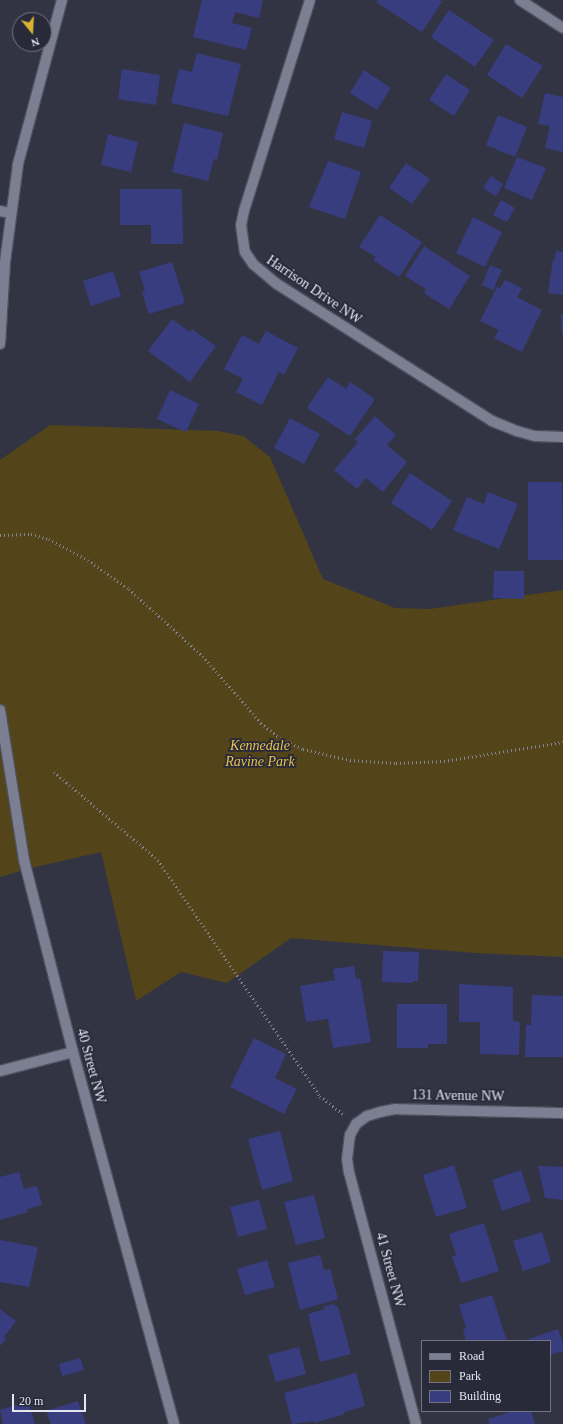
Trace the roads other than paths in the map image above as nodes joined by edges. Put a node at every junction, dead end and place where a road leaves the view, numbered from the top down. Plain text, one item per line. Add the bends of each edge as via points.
1 (62, 0) edge
2 (310, 0) edge
3 (520, 0) edge
4 (563, 28) edge
5 (5, 212) edge
6 (0, 344) edge
7 (563, 437) edge
8 (0, 710) edge
9 (73, 1052) junction
10 (0, 1071) edge
11 (563, 1112) edge
12 (356, 1124) joint
13 (174, 1424) edge
14 (416, 1424) edge

1 - 5 street
2 - 7 street, Harrison Drive NW via 244,211 241,225 245,252 253,264 277,284 492,420 535,436
3 - 4 street
5 - 6 street
8 - 9 street, 40 Street NW via 24,860
9 - 10 street
9 - 13 street, 40 Street NW
11 - 12 street, 131 Avenue NW via 396,1109 380,1112
12 - 14 street, 41 Street NW via 348,1146 349,1173

